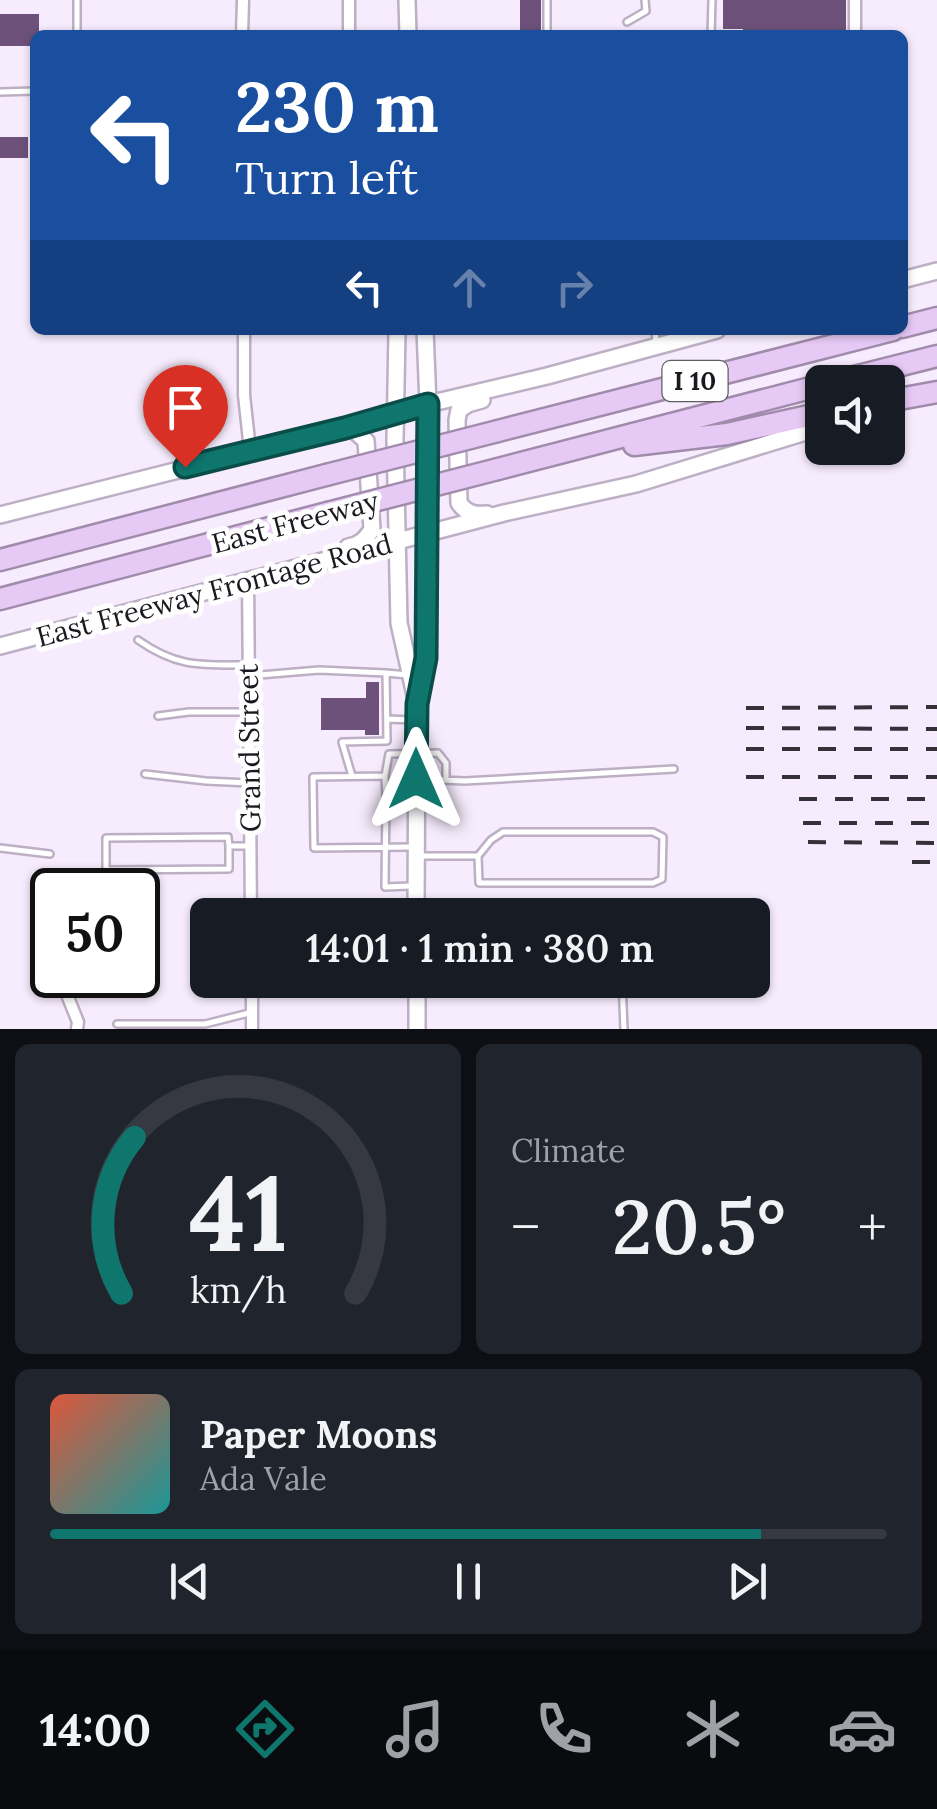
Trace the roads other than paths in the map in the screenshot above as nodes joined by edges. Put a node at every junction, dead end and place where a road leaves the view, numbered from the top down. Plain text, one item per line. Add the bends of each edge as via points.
1 (77, 0) edge
2 (242, 0) edge
3 (349, 0) edge
4 (407, 0) edge
5 (546, 0) edge
6 (646, 0) edge
7 (712, 0) edge
8 (855, 0) edge
9 (627, 22) dead end
10 (77, 30) edge
11 (242, 30) edge
12 (349, 30) edge
13 (408, 30) edge
14 (547, 30) edge
15 (711, 30) edge
16 (855, 30) edge
17 (30, 91) edge
18 (0, 92) edge
19 (937, 270) edge
20 (908, 278) edge
21 (937, 318) edge
22 (908, 326) edge
23 (244, 335) edge
24 (397, 335) edge
25 (425, 335) edge
26 (873, 335) edge
27 (655, 338) edge
28 (937, 356) edge
29 (901, 365) edge
30 (547, 376) junction
31 (805, 390) edge
32 (937, 392) edge
33 (905, 400) edge
34 (428, 404) junction
35 (396, 413) junction
36 (805, 417) edge
37 (345, 428) junction
38 (805, 432) edge
39 (250, 450) junction
40 (548, 456) junction
41 (504, 513) junction
42 (0, 515) edge
43 (116, 530) junction
44 (427, 534) junction
45 (398, 542) junction
46 (0, 550) edge
47 (0, 560) edge
48 (274, 574) junction
49 (248, 581) junction
50 (0, 600) edge
51 (138, 640) dead end
52 (0, 646) edge
53 (248, 671) junction
54 (386, 673) junction
55 (410, 675) junction
56 (249, 712) junction
57 (417, 712) junction
58 (158, 716) dead end
59 (387, 719) junction
60 (417, 752) junction
61 (674, 769) dead end
62 (145, 774) dead end
63 (352, 776) junction
64 (385, 776) junction
65 (416, 779) junction
66 (446, 780) junction
67 (250, 783) junction
68 (416, 796) junction
69 (386, 797) junction
70 (228, 846) junction
71 (250, 846) junction
72 (385, 846) junction
73 (0, 848) edge
74 (416, 851) junction
75 (50, 854) dead end
76 (478, 856) junction
77 (416, 885) junction
78 (251, 898) edge
79 (416, 898) edge
80 (68, 998) edge
81 (252, 998) edge
82 (417, 998) edge
83 (623, 998) edge
84 (252, 1012) junction
85 (116, 1024) dead end
86 (77, 1029) edge
87 (252, 1029) edge
88 (418, 1029) edge
89 (624, 1029) edge

1 - 10 lane
2 - 11 street
3 - 12 street
4 - 13 main road
5 - 14 lane
6 - 9 lane via 646,11
7 - 15 lane
8 - 16 street
17 - 18 lane
19 - 20 main road
21 - 22 highway
23 - 39 street
24 - 35 main road
25 - 34 main road
26 - 43 highway, East Freeway / I 10, bridge
27 - 30 main road
28 - 29 highway
30 - 34 main road
30 - 41 main road via 459,410 459,503 474,515
31 - 40 highway, East Freeway / I 10
32 - 33 highway
34 - 35 main road
34 - 44 main road
35 - 37 main road
35 - 45 main road
36 - 40 highway via 726,434
37 - 39 main road
37 - 48 main road via 366,442 372,528 356,546 292,562
38 - 41 main road, East Freeway Frontage Road via 636,484
39 - 42 main road
40 - 50 highway, East Freeway / I 10, bridge
41 - 44 main road, East Freeway Frontage Road
43 - 46 highway
43 - 47 highway, East Freeway / I 10
44 - 45 main road, East Freeway Frontage Road
44 - 57 main road via 426,658
45 - 48 main road, East Freeway Frontage Road
45 - 55 main road via 398,623
48 - 49 main road, East Freeway Frontage Road
49 - 52 main road, East Freeway Frontage Road
49 - 53 street, Grand Street
51 - 53 lane via 161,656
53 - 54 lane
53 - 56 street, Grand Street
54 - 55 lane
54 - 59 lane
55 - 57 main road
56 - 58 lane
56 - 67 street, Grand Street
57 - 59 lane
57 - 60 main road
59 - 63 lane via 388,742 342,742
60 - 64 lane via 389,754
60 - 65 main road
60 - 66 lane via 438,753 446,762
61 - 66 lane
62 - 67 lane
63 - 64 lane
63 - 72 lane via 314,777 314,848
64 - 69 lane
65 - 66 lane
65 - 68 main road
67 - 71 street, Grand Street
68 - 69 lane
68 - 74 main road
69 - 72 lane
70 - 70 lane via 228,838 106,838 106,870 229,869
70 - 71 lane
71 - 78 street, Grand Street
72 - 74 lane
72 - 77 lane via 384,887
73 - 75 lane
74 - 76 lane
74 - 77 main road
76 - 76 lane via 479,883 653,883 662,879 663,837 503,832
77 - 79 main road
80 - 86 street
81 - 84 street
82 - 88 main road
83 - 89 lane
84 - 85 lane via 204,1024
84 - 87 street

